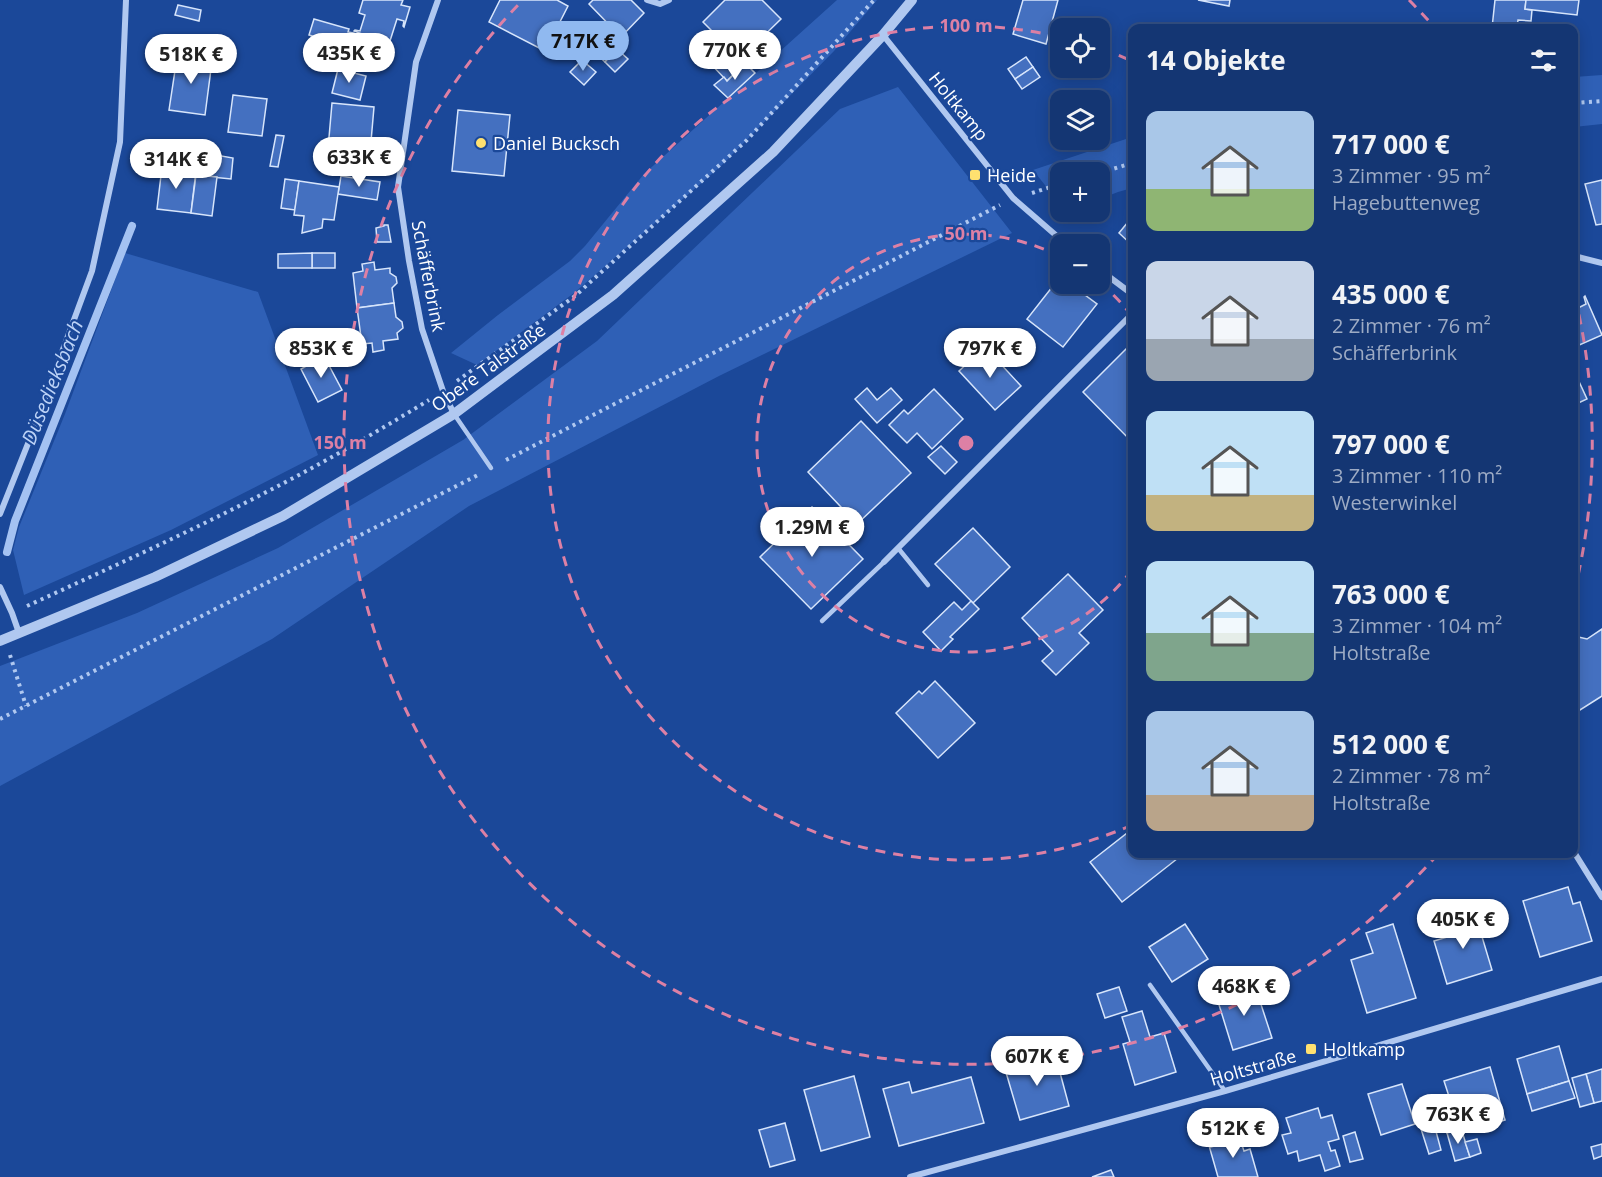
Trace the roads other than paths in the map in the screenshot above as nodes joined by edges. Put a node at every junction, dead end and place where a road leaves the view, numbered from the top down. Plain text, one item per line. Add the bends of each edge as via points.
1 (126, 0) edge
2 (438, 0) edge
3 (647, 0) edge
4 (669, 0) edge
5 (912, 0) edge
6 (883, 35) junction
7 (1054, 234) edge
8 (1578, 257) edge
9 (1602, 263) edge
10 (1110, 278) edge
11 (1128, 291) edge
12 (1128, 318) edge
13 (454, 414) junction
14 (491, 468) road end
15 (0, 513) edge
16 (898, 548) junction
17 (884, 562) joint
18 (928, 585) dead end
19 (0, 587) edge
20 (822, 621) dead end
21 (19, 633) junction
22 (3, 640) edge
23 (1578, 858) edge
24 (1602, 897) edge
25 (1602, 979) edge
26 (1150, 985) dead end
27 (1225, 1091) junction
28 (910, 1177) edge

1 - 15 street via 120,142 92,272
2 - 13 street, Schäfferbrink via 416,62 398,187 423,329
3 - 4 street via 660,4
5 - 6 street, Obere Talstraße
6 - 7 street, Holtkamp via 1013,198
6 - 13 street, Obere Talstraße via 773,152 613,296
8 - 9 street
10 - 11 street
12 - 16 street
13 - 14 lane
13 - 21 street, Obere Talstraße via 283,516 155,577
16 - 17 street
16 - 18 lane
17 - 20 lane
19 - 21 street
21 - 22 street, Obere Talstraße
23 - 24 street
25 - 27 street, Holtstraße
26 - 27 lane
27 - 28 street, Holtstraße

